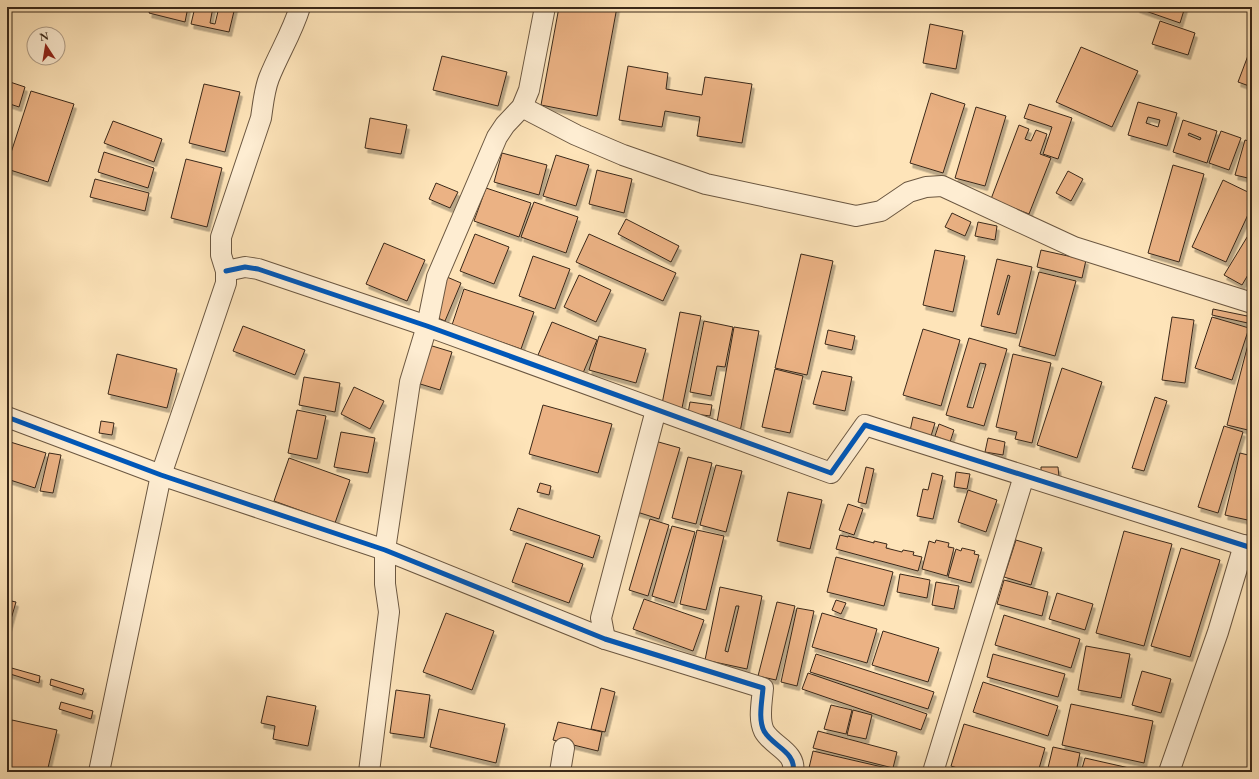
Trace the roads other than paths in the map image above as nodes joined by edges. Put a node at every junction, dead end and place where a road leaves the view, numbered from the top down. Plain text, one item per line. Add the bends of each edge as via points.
1 (300, 7) edge
2 (545, 7) edge
3 (522, 107) junction
4 (226, 272) junction
5 (1252, 303) edge
6 (428, 326) junction
7 (656, 410) junction
8 (7, 417) edge
9 (161, 475) junction
10 (1024, 476) junction
11 (1248, 546) edge
12 (385, 550) junction
13 (601, 618) junction
14 (572, 626) junction
15 (605, 639) junction
16 (564, 748) dead end
17 (99, 772) edge
18 (369, 772) edge
19 (560, 772) edge
20 (793, 772) edge
21 (933, 772) edge
22 (1169, 772) edge

1 - 4 street via 295,25 268,80 261,118 221,237 221,254
2 - 3 street via 529,90
3 - 5 street via 576,135 623,155 706,184 856,216 881,211 909,192 942,186 1074,247
3 - 6 street via 497,137 437,277
4 - 6 street via 245,267 258,269
4 - 9 street via 226,283
6 - 7 street
6 - 12 street via 410,382
7 - 10 street via 830,473 865,425
7 - 13 street
8 - 9 street
9 - 12 street
9 - 17 street
10 - 11 street
10 - 21 street
11 - 22 street
12 - 14 street
12 - 18 street via 385,584 389,612
13 - 14 street
13 - 15 street
14 - 15 street
15 - 20 street via 763,688 761,722 764,732 791,758
16 - 19 street

